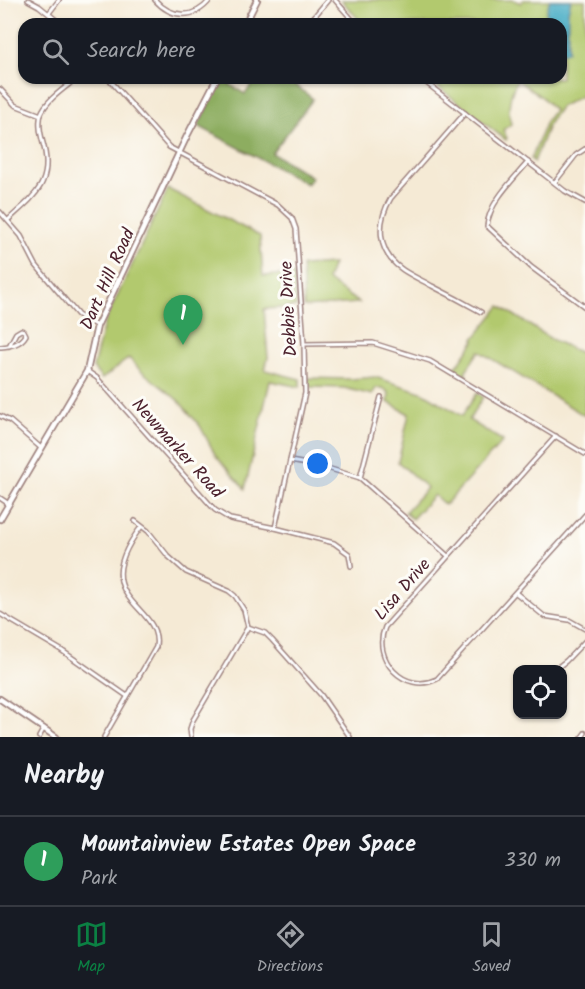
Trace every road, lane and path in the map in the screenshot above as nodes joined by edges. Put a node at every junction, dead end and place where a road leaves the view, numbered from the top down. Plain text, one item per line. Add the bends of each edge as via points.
1 (28, 0) edge
2 (59, 0) edge
3 (155, 0) edge
4 (210, 0) edge
5 (257, 0) edge
6 (328, 0) edge
7 (335, 0) edge
8 (49, 13) junction
9 (54, 18) edge
10 (247, 18) edge
11 (313, 18) edge
12 (351, 18) edge
13 (70, 84) edge
14 (113, 84) edge
15 (214, 84) edge
16 (428, 84) edge
17 (0, 89) edge
18 (465, 113) junction
19 (40, 115) junction
20 (585, 148) edge
21 (179, 153) junction
22 (528, 162) junction
23 (555, 183) junction
24 (585, 202) edge
25 (0, 212) edge
26 (8, 220) junction
27 (585, 307) edge
28 (481, 312) dead end
29 (97, 326) junction
30 (304, 344) junction
31 (0, 346) edge
32 (9, 346) junction
33 (87, 371) junction
34 (381, 397) dead end
35 (0, 416) edge
36 (556, 436) junction
37 (41, 447) junction
38 (585, 454) edge
39 (290, 461) junction
40 (360, 477) junction
41 (0, 498) edge
42 (9, 504) junction
43 (585, 515) edge
44 (0, 519) edge
45 (135, 521) dead end
46 (141, 526) junction
47 (274, 528) junction
48 (448, 556) junction
49 (351, 566) dead end
50 (516, 593) junction
51 (0, 614) edge
52 (248, 627) junction
53 (585, 629) edge
54 (585, 641) edge
55 (560, 665) edge
56 (127, 696) junction
57 (0, 699) edge
58 (44, 728) junction
59 (585, 734) edge
60 (39, 737) edge
61 (56, 737) edge
62 (104, 737) edge
63 (191, 737) edge
64 (350, 737) edge
65 (582, 737) edge

1 - 8 street
2 - 8 street
3 - 4 street via 178,15 200,10
5 - 10 main road
6 - 11 street
7 - 12 street
8 - 9 street
13 - 19 street
14 - 21 street via 160,138
15 - 21 main road, Dart Hill Road
16 - 18 street
17 - 19 street via 15,105
18 - 22 street
18 - 28 street via 391,198 380,226 381,241 402,270
19 - 26 street via 47,163 44,179 34,196
20 - 23 street
21 - 29 main road, Dart Hill Road
21 - 30 street, Debbie Drive via 278,205 292,218
22 - 23 street
22 - 27 street via 493,206 487,226 531,267
23 - 24 street
25 - 26 street
26 - 29 street via 45,276 78,315
29 - 33 main road, Dart Hill Road
30 - 36 street via 373,343 430,361
30 - 39 street, Debbie Drive via 305,393
31 - 32 street
32 - 32 street via 16,333 24,331 25,338
33 - 37 main road, Dart Hill Road
33 - 47 street, Newmarker Road via 215,510 230,519
34 - 40 street
35 - 37 street
36 - 38 street
36 - 48 street, Lisa Drive
37 - 42 main road, Dart Hill Road
39 - 40 street
39 - 47 street, Debbie Drive
40 - 48 street
41 - 42 street
42 - 44 main road, Dart Hill Road
43 - 50 street
45 - 46 street
46 - 52 street via 186,572 230,591 244,610
46 - 56 street via 124,555 120,576 126,595 151,624 157,641
47 - 49 street, Newmarker Road via 334,543 349,555
48 - 50 street, Lisa Drive via 381,636 383,655 410,682 427,684 437,679
50 - 53 street via 544,616 569,620
51 - 56 street
52 - 63 street via 193,720
52 - 64 street via 272,640 321,695
54 - 55 street
56 - 62 street
57 - 58 main road
58 - 60 street
58 - 61 main road
59 - 65 street

